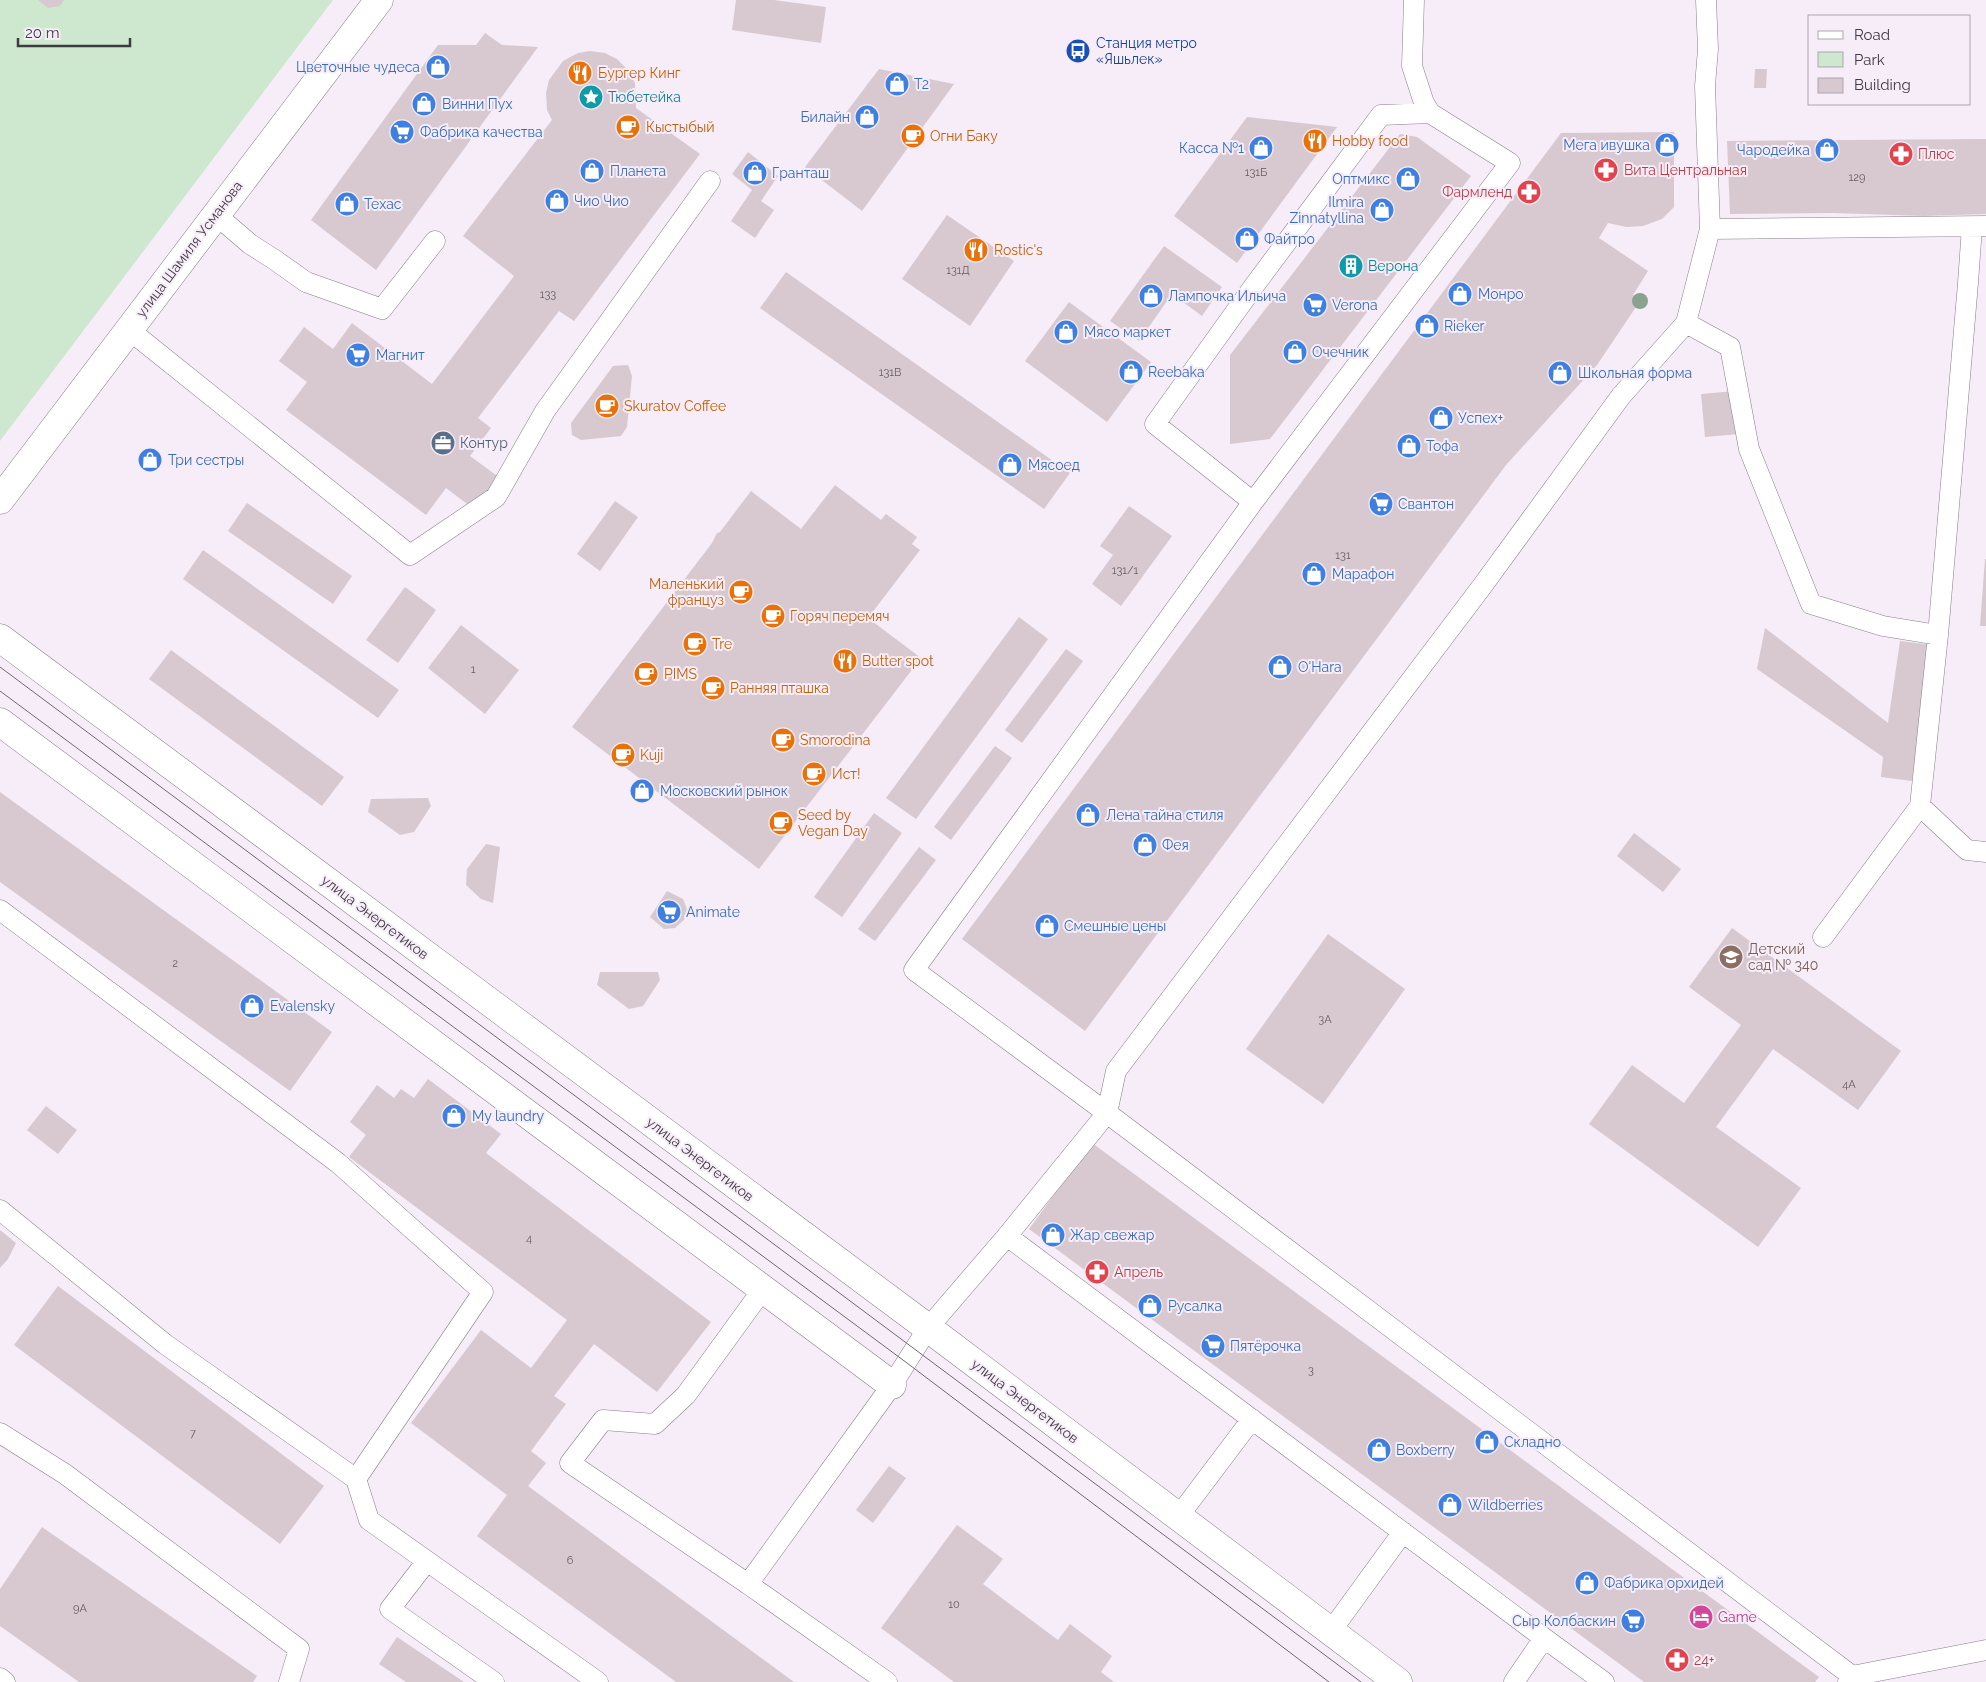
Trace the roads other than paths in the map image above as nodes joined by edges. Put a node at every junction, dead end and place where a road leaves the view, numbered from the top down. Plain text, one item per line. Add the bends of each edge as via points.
1 (379, 0) edge
2 (1414, 0) edge
3 (1706, 0) edge
4 (1430, 113) junction
5 (710, 181) dead end
6 (215, 214) junction
7 (1979, 226) edge
8 (1710, 229) junction
9 (434, 242) dead end
10 (1686, 323) junction
11 (128, 329) junction
12 (0, 500) edge
13 (1253, 502) junction
14 (1938, 635) junction
15 (0, 638) edge
16 (0, 722) edge
17 (1920, 806) junction
18 (1986, 852) edge
19 (0, 910) edge
20 (1824, 937) dead end
21 (1107, 1113) junction
22 (0, 1210) edge
23 (1007, 1236) junction
24 (763, 1289) junction
25 (928, 1328) junction
26 (892, 1385) junction
27 (1252, 1419) junction
28 (0, 1433) edge
29 (356, 1479) junction
30 (1178, 1517) junction
31 (1402, 1532) junction
32 (427, 1561) junction
33 (748, 1584) junction
34 (1331, 1631) junction
35 (1544, 1638) junction
36 (1986, 1650) edge
37 (0, 1678) edge
38 (1850, 1679) edge
39 (5, 1682) edge
40 (289, 1682) edge
41 (494, 1682) edge
42 (598, 1682) edge
43 (887, 1682) edge
44 (1398, 1682) edge
45 (1514, 1682) edge
46 (1604, 1682) edge

1 - 6 street, улица Шамиля Усманова
2 - 4 lane via 1412,66
3 - 8 lane via 1708,49 1705,86
4 - 13 lane via 1510,162
4 - 13 lane via 1381,115 1155,424
5 - 11 lane via 545,411 496,497 410,554
6 - 9 lane via 250,244 306,282 382,309
6 - 11 street, улица Шамиля Усманова
7 - 8 lane
7 - 14 lane via 1968,283
8 - 10 lane
10 - 14 lane via 1730,348 1749,449 1811,604 1883,626
10 - 21 lane via 1621,396 1477,593 1116,1071
11 - 12 street, улица Шамиля Усманова
13 - 21 lane via 914,970
14 - 17 lane
15 - 25 street, улица Энергетиков
16 - 24 street
17 - 18 lane via 1967,850
17 - 20 lane
19 - 29 lane via 338,1163 483,1292
21 - 23 lane
21 - 38 lane
22 - 29 lane via 165,1344
23 - 25 lane
23 - 27 lane
24 - 26 street
24 - 33 lane via 686,1395 655,1424 603,1420 570,1463
25 - 26 lane
25 - 30 street, улица Энергетиков
26 - 33 lane
27 - 30 lane
27 - 31 lane
28 - 40 lane via 65,1474 299,1649
29 - 32 lane via 369,1520
30 - 34 street, улица Энергетиков
31 - 34 lane
31 - 35 lane
32 - 41 lane via 390,1609
32 - 42 lane
33 - 43 lane
34 - 44 street, улица Энергетиков
35 - 45 lane
35 - 46 lane
36 - 38 lane
37 - 39 lane

